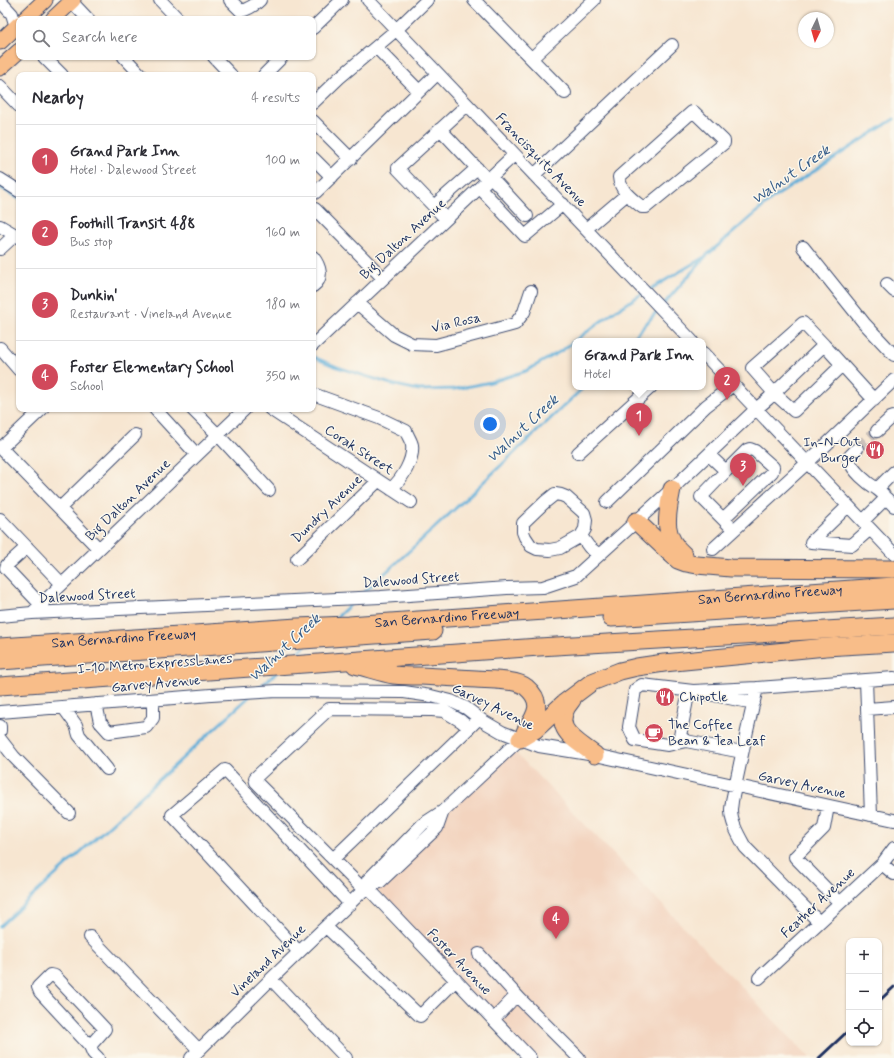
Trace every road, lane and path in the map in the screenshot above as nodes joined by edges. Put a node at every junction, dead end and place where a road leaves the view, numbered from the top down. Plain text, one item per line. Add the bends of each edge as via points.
1 (44, 0) edge
2 (160, 0) edge
3 (230, 0) edge
4 (260, 0) edge
5 (342, 0) edge
6 (368, 0) edge
7 (427, 0) edge
8 (474, 0) edge
9 (594, 0) edge
10 (0, 1) edge
11 (72, 1) edge
12 (29, 16) edge
13 (56, 16) edge
14 (85, 16) edge
15 (175, 16) edge
16 (16, 20) edge
17 (316, 25) edge
18 (16, 28) edge
19 (396, 30) junction
20 (1, 38) edge
21 (672, 45) dead end
22 (376, 47) junction
23 (16, 53) edge
24 (532, 58) junction
25 (47, 60) edge
26 (127, 60) edge
27 (217, 60) edge
28 (279, 60) edge
29 (0, 68) edge
30 (59, 72) edge
31 (138, 72) edge
32 (228, 72) edge
33 (267, 72) edge
34 (438, 74) junction
35 (0, 86) edge
36 (419, 91) junction
37 (565, 93) dead end
38 (316, 101) edge
39 (16, 103) edge
40 (467, 105) junction
41 (316, 124) edge
42 (440, 129) junction
43 (514, 155) junction
44 (351, 159) junction
45 (316, 161) edge
46 (477, 168) junction
47 (534, 175) junction
48 (332, 177) junction
49 (0, 178) edge
50 (486, 182) junction
51 (16, 189) edge
52 (504, 190) junction
53 (316, 191) edge
54 (626, 195) junction
55 (491, 201) junction
56 (562, 204) junction
57 (434, 206) junction
58 (316, 210) edge
59 (446, 219) junction
60 (532, 221) junction
61 (0, 226) edge
62 (586, 229) junction
63 (16, 235) edge
64 (16, 237) edge
65 (803, 247) dead end
66 (0, 249) edge
67 (316, 261) edge
68 (383, 278) junction
69 (316, 284) edge
70 (531, 291) dead end
71 (357, 303) junction
72 (689, 338) edge
73 (316, 342) edge
74 (824, 345) junction
75 (0, 348) edge
76 (894, 355) edge
77 (706, 356) edge
78 (842, 365) junction
79 (16, 367) edge
80 (894, 380) edge
81 (733, 385) junction
82 (648, 390) edge
83 (774, 393) junction
84 (316, 395) edge
85 (874, 400) junction
86 (756, 409) junction
87 (39, 412) edge
88 (158, 412) edge
89 (195, 412) edge
90 (241, 412) edge
91 (274, 412) edge
92 (894, 417) edge
93 (877, 431) tunnel mouth
94 (135, 435) dead end
95 (218, 435) junction
96 (0, 447) edge
97 (857, 449) tunnel mouth
98 (578, 453) dead end
99 (197, 455) junction
100 (709, 455) junction
101 (807, 463) junction
102 (726, 471) junction
103 (894, 472) edge
104 (378, 481) junction
105 (391, 489) junction
106 (672, 489) junction
107 (878, 489) junction
108 (269, 490) dead end
109 (411, 502) dead end
110 (607, 502) dead end
111 (890, 502) edge
112 (848, 506) junction
113 (60, 508) junction
114 (0, 519) edge
115 (723, 519) junction
116 (636, 521) junction
117 (866, 525) junction
118 (734, 530) junction
119 (580, 536) junction
120 (26, 546) junction
121 (99, 549) junction
122 (713, 549) dead end
123 (894, 553) edge
124 (599, 556) junction
125 (298, 560) dead end
126 (697, 565) junction
127 (888, 568) edge
128 (62, 584) junction
129 (894, 586) edge
130 (894, 600) edge
131 (41, 605) junction
132 (32, 613) junction
133 (0, 616) edge
134 (894, 626) edge
135 (894, 643) edge
136 (0, 647) edge
137 (405, 656) junction
138 (0, 661) edge
139 (260, 662) junction
140 (344, 662) junction
141 (0, 675) edge
142 (894, 678) edge
143 (866, 680) junction
144 (0, 686) edge
145 (757, 688) junction
146 (693, 691) junction
147 (579, 692) junction
148 (153, 700) junction
149 (754, 703) junction
150 (96, 704) junction
151 (62, 707) junction
152 (894, 707) edge
153 (866, 709) junction
154 (0, 712) edge
155 (479, 718) junction
156 (0, 726) edge
157 (469, 728) junction
158 (0, 731) edge
159 (0, 739) edge
160 (520, 739) junction
161 (686, 741) junction
162 (742, 752) junction
163 (595, 755) junction
164 (107, 769) dead end
165 (735, 786) junction
166 (828, 806) junction
167 (69, 813) dead end
168 (871, 815) junction
169 (894, 820) edge
170 (894, 848) edge
171 (333, 858) junction
172 (882, 864) junction
173 (894, 874) edge
174 (366, 888) junction
175 (840, 903) junction
176 (350, 904) junction
177 (819, 922) junction
178 (326, 927) junction
179 (90, 937) dead end
180 (299, 952) junction
181 (480, 954) dead end
182 (759, 978) dead end
183 (271, 979) junction
184 (456, 980) junction
185 (520, 999) junction
186 (494, 1020) junction
187 (90, 1046) junction
188 (195, 1054) edge
189 (573, 1056) edge
190 (98, 1058) edge
191 (346, 1058) edge
192 (530, 1058) edge

1 - 12 main road
2 - 15 street
3 - 4 street via 241,11
5 - 17 street
6 - 19 street, Francisquito Avenue
7 - 19 street
8 - 24 street
9 - 24 street
10 - 16 street
11 - 13 main road
11 - 14 street
18 - 20 main road
19 - 22 street
19 - 34 street, Francisquito Avenue
21 - 47 street
22 - 36 street
22 - 38 street
23 - 29 main road
24 - 37 street
25 - 30 street
26 - 31 street
27 - 32 street
28 - 33 street
34 - 36 street
34 - 40 street, Francisquito Avenue
35 - 39 street
36 - 44 street
40 - 42 street
40 - 43 street, Francisquito Avenue
41 - 44 street
42 - 46 street
42 - 57 street via 398,168
43 - 47 street, Francisquito Avenue
43 - 50 street, Big Dalton Avenue
44 - 48 street
45 - 48 street
46 - 50 street
46 - 57 street
47 - 56 street, Francisquito Avenue
48 - 53 street
49 - 51 street
50 - 52 street
50 - 55 street
50 - 59 street, Big Dalton Avenue
52 - 55 street
52 - 60 street
54 - 54 street via 642,207 646,207 722,146 724,141 692,112 619,177
54 - 62 street
55 - 60 street via 526,236
56 - 60 street
56 - 62 street, Francisquito Avenue
57 - 59 street
58 - 68 street
59 - 68 street, Big Dalton Avenue
61 - 63 street
62 - 72 street, Francisquito Avenue
64 - 66 street
65 - 76 street
67 - 69 street via 320,276
68 - 71 street, Big Dalton Avenue
70 - 71 street, Via Rosa via 524,312 514,324 436,344 412,344 394,335
71 - 73 street, Big Dalton Avenue
74 - 78 street
74 - 83 street, Dalewood Street
74 - 83 street via 804,323 752,368
75 - 79 street
77 - 81 street
78 - 83 street via 794,411
78 - 85 street
80 - 85 street
81 - 86 street
81 - 110 street via 706,406
82 - 98 street
83 - 86 street, Dalewood Street
84 - 105 street via 379,418 406,431 412,445 411,460
85 - 101 street
86 - 100 street, Dalewood Street
86 - 101 street
87 - 96 street
88 - 99 street
89 - 95 street
90 - 95 street, Big Dalton Avenue
91 - 104 street, Corak Street
92 - 93 street
94 - 113 street
95 - 99 street, Big Dalton Avenue
95 - 108 street
96 - 113 street
97 - 107 street via 850,456 851,466 870,485
99 - 121 street, Big Dalton Avenue
100 - 102 street
100 - 106 street, Dalewood Street
101 - 112 street
101 - 118 street
102 - 115 street via 702,497
102 - 115 street via 750,449 773,467 772,472
103 - 107 street
104 - 105 street, Corak Street
104 - 125 street, Dundry Avenue
105 - 109 street, Corak Street
106 - 116 street, Dalewood Street
106 - 126 highway via 667,518 668,530 679,551
107 - 111 street
111 - 117 street
112 - 117 street
112 - 117 street via 811,542 852,545
113 - 121 street
114 - 120 street
115 - 118 street
116 - 124 street, Dalewood Street
116 - 126 highway via 678,560
117 - 123 street
118 - 122 street
119 - 119 street via 585,529 584,513 561,495 555,494 523,523 524,537 537,549 560,548
119 - 124 street
120 - 128 street
120 - 131 street via 6,568
121 - 128 street, Big Dalton Avenue
124 - 132 street, Dalewood Street via 576,576 543,587
126 - 127 highway via 731,568
128 - 131 street, Big Dalton Avenue
129 - 136 highway, San Bernardino Freeway
130 - 138 highway, I-10 Metro ExpressLanes
131 - 132 street, Big Dalton Avenue
132 - 133 street, Dalewood Street
134 - 137 highway
135 - 147 highway via 826,647 637,667 592,682
137 - 139 highway, I-10 Metro ExpressLanes via 380,648 319,653
137 - 140 highway
139 - 140 highway
139 - 141 highway, I-10 Metro ExpressLanes
139 - 144 highway
140 - 160 highway via 393,675 493,680 525,686 536,699 537,712
142 - 143 street
143 - 145 street
143 - 153 street
145 - 146 street
145 - 149 street
146 - 149 street
146 - 161 street via 688,700 680,736
146 - 161 street via 642,685 635,690 629,727 635,740 668,745
147 - 160 highway via 535,730
147 - 163 highway via 568,704 563,719 564,728 571,737
148 - 150 street, Garvey Avenue
148 - 150 street via 153,718 146,727 109,732 100,722
148 - 155 street, Garvey Avenue via 277,691 404,692 451,701
149 - 162 street
150 - 151 street, Garvey Avenue
151 - 154 street, Garvey Avenue
151 - 164 street via 76,725 79,735
152 - 153 street
153 - 168 street
155 - 157 street
155 - 160 street, Garvey Avenue
156 - 158 street
157 - 171 street
157 - 171 street, Foster Avenue via 444,711 329,709 255,778 256,782
159 - 167 street via 14,757
160 - 163 street, Garvey Avenue via 539,746
160 - 174 street, Vineland Avenue via 443,811 423,824 368,880
161 - 162 street
162 - 165 street
163 - 165 street, Garvey Avenue
165 - 166 street, Garvey Avenue
165 - 177 street via 732,819 745,847
166 - 168 street, Garvey Avenue
166 - 175 street via 824,828 795,857
168 - 169 street, Garvey Avenue
170 - 172 street, Feather Avenue
171 - 174 street, Foster Avenue
172 - 173 street
172 - 175 street, Feather Avenue
174 - 176 street, Vineland Avenue
174 - 184 street, Foster Avenue
175 - 177 street, Feather Avenue
176 - 178 street, Vineland Avenue
176 - 180 street via 225,770 172,816
177 - 182 street, Feather Avenue
178 - 180 street, Vineland Avenue
178 - 184 street via 420,1016
179 - 188 street
180 - 183 street, Vineland Avenue
181 - 185 street
183 - 188 street, Vineland Avenue
183 - 191 street
184 - 186 street, Foster Avenue
185 - 186 street via 512,1000
185 - 189 street
186 - 192 street, Foster Avenue
187 - 187 street via 105,1029 55,976 50,975 38,987 40,992
187 - 190 street

